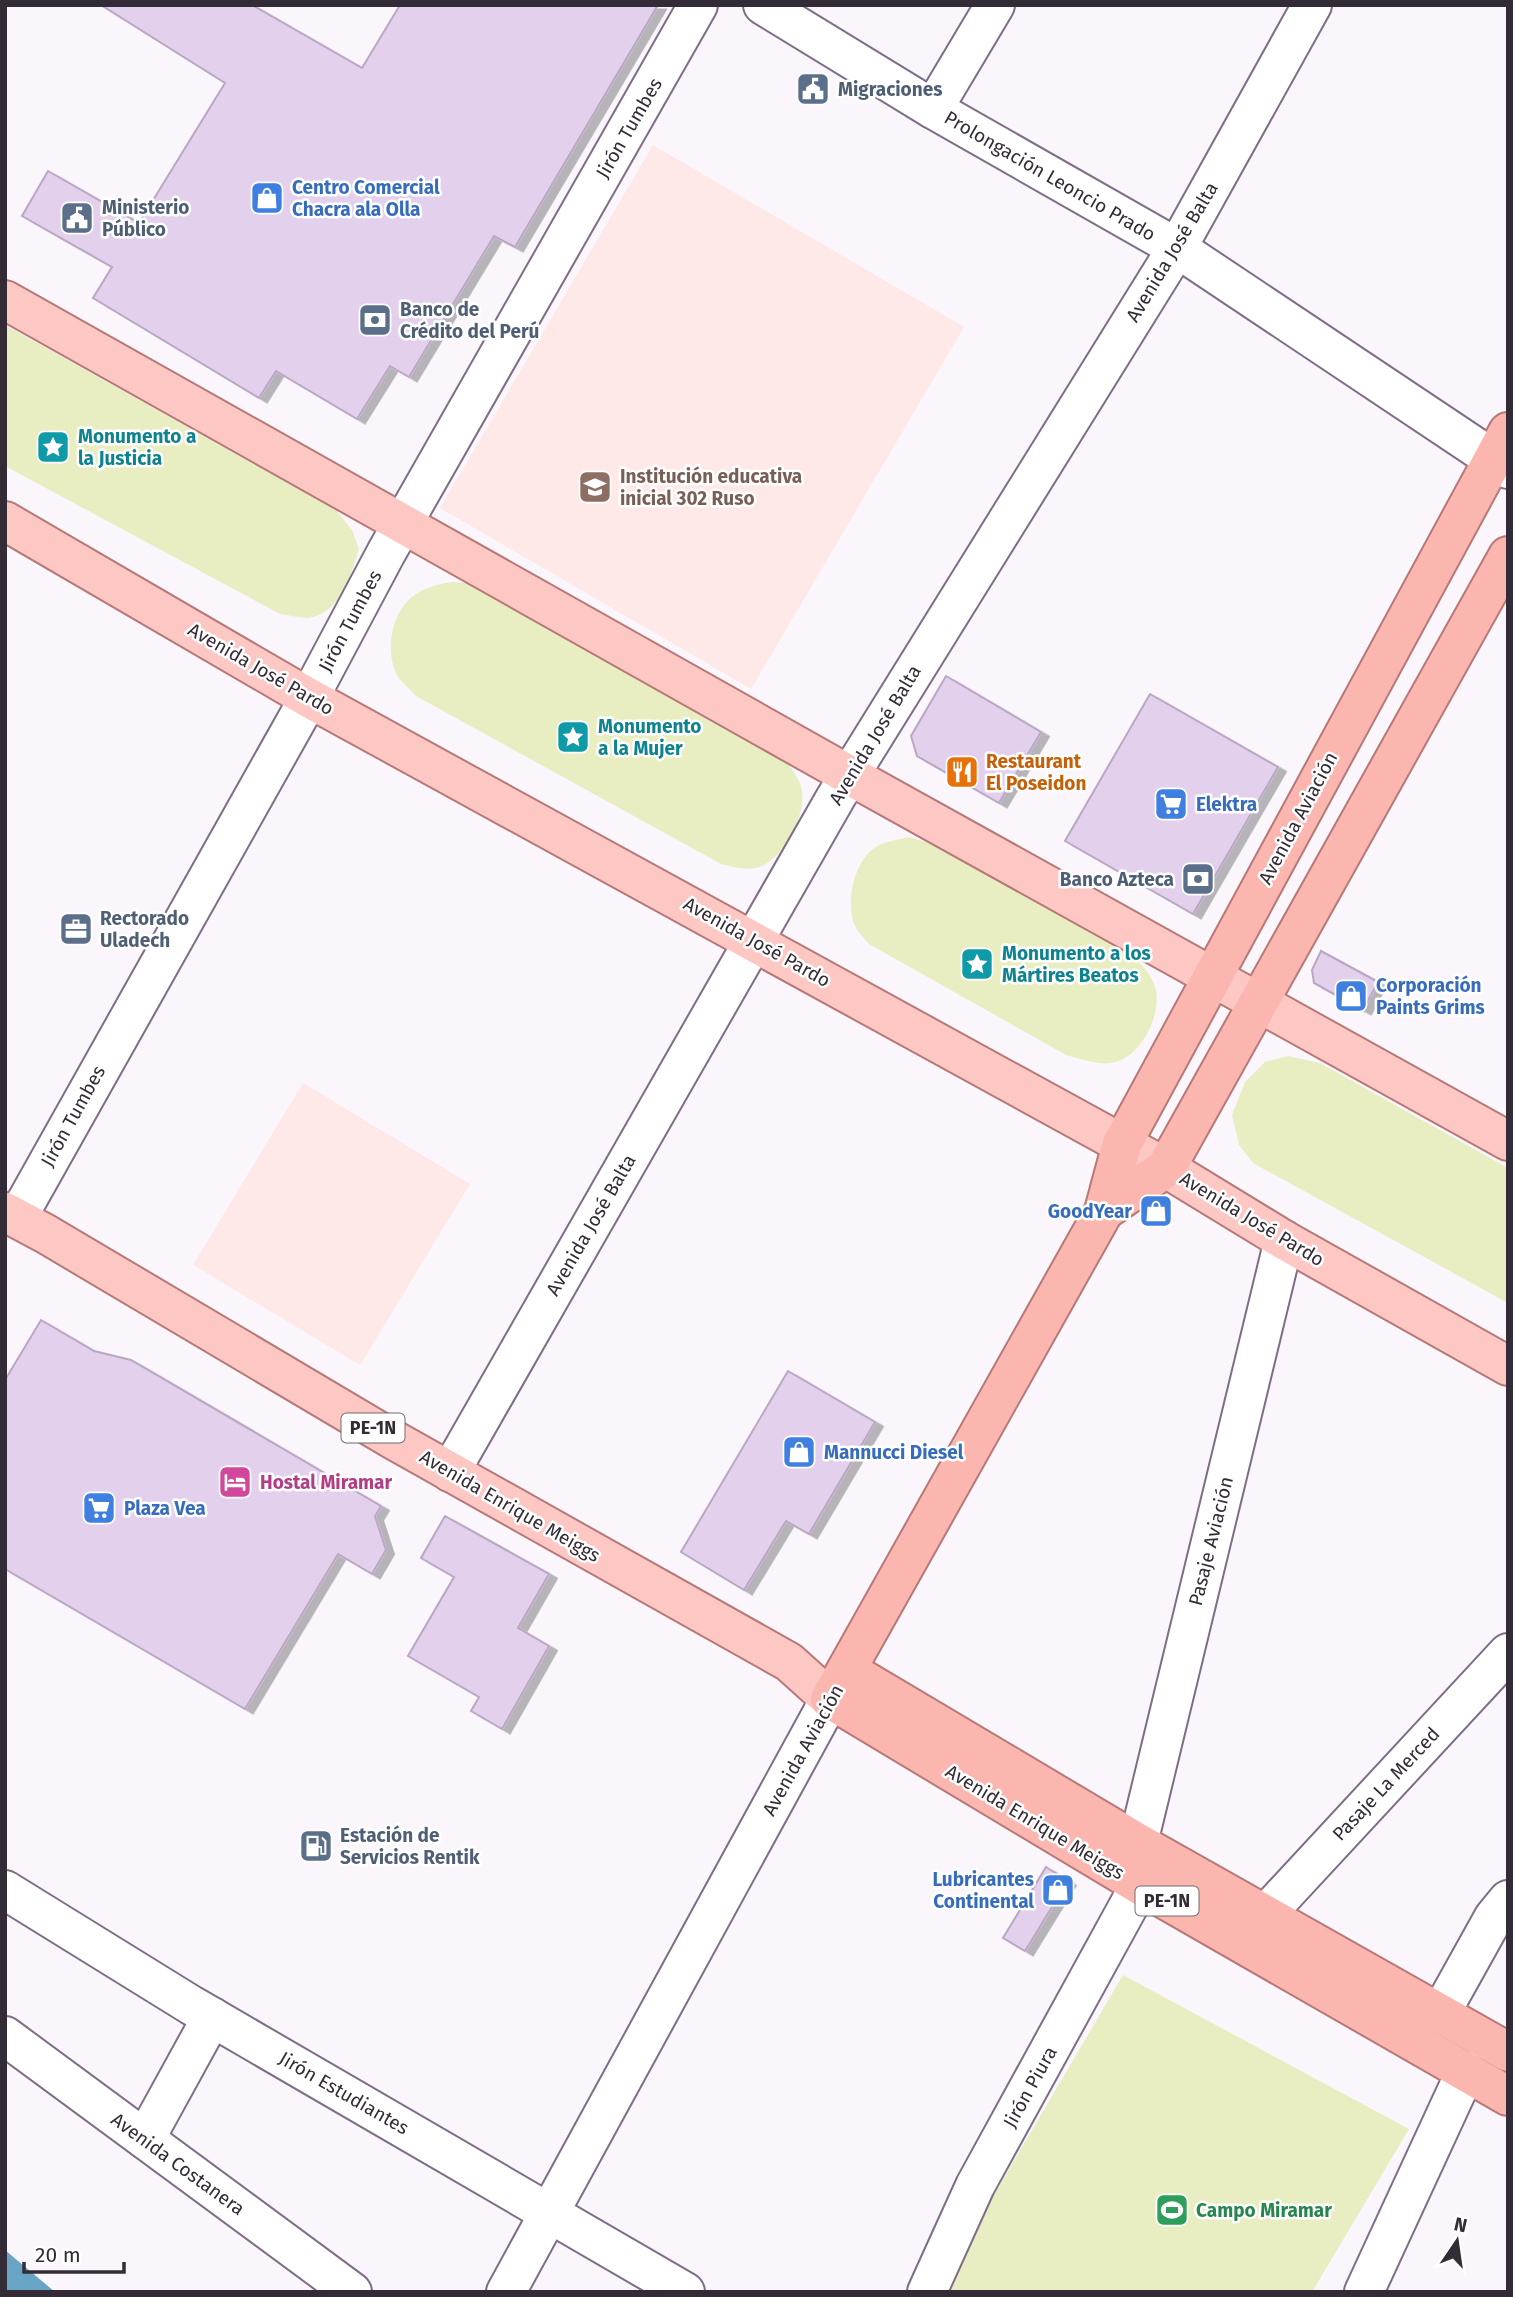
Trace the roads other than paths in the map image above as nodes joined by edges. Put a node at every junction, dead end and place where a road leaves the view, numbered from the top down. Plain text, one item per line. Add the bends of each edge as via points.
1 (698, 5) edge
2 (763, 5) edge
3 (995, 5) edge
4 (1312, 5) edge
5 (933, 109) junction
6 (1177, 248) junction
7 (5, 300) edge
8 (1502, 454) edge
9 (5, 522) edge
10 (404, 524) junction
11 (1508, 556) edge
12 (309, 698) junction
13 (849, 775) junction
14 (754, 940) junction
15 (1212, 978) junction
16 (1258, 1003) junction
17 (1508, 1141) edge
18 (1122, 1144) junction
19 (1166, 1168) junction
20 (1104, 1211) junction
21 (9, 1223) edge
22 (1284, 1240) junction
23 (1508, 1366) edge
24 (450, 1472) junction
25 (1508, 1653) edge
26 (839, 1684) junction
27 (1138, 1843) junction
28 (1140, 1885) junction
29 (5, 1890) edge
30 (1508, 1900) edge
31 (1265, 1915) junction
32 (1440, 2014) junction
33 (212, 2017) junction
34 (5, 2036) edge
35 (1508, 2052) edge
36 (1465, 2071) junction
37 (1508, 2096) edge
38 (145, 2139) junction
39 (550, 2213) junction
40 (352, 2292) edge
41 (506, 2292) edge
42 (685, 2292) edge
43 (927, 2292) edge
44 (1364, 2292) edge

1 - 10 street, Jirón Tumbes
2 - 5 street, Prolongación Leoncio Prado
3 - 5 street
4 - 6 street, Avenida José Balta
5 - 6 street, Prolongación Leoncio Prado
6 - 8 street, Prolongación Leoncio Prado
6 - 13 street, Avenida José Balta
7 - 10 main road
8 - 15 highway, Avenida Aviación
9 - 12 main road, Avenida José Pardo
10 - 12 street, Jirón Tumbes
10 - 13 main road
11 - 16 highway, Avenida Aviación
12 - 14 main road, Avenida José Pardo
12 - 21 street, Jirón Tumbes
13 - 14 street, Avenida José Balta
13 - 15 main road
14 - 18 main road, Avenida José Pardo
14 - 24 street, Avenida José Balta
15 - 16 main road
15 - 18 highway, Avenida Aviación
16 - 17 main road
16 - 19 highway, Avenida Aviación
18 - 19 main road, Avenida José Pardo
18 - 20 highway, Avenida Aviación
19 - 20 highway, Avenida Aviación
19 - 22 main road, Avenida José Pardo
20 - 26 highway, Avenida Aviación
21 - 24 main road, Avenida Enrique Meiggs / PE-1N
22 - 23 main road, Avenida José Pardo
22 - 27 street, Pasaje Aviación
24 - 26 main road, Avenida Enrique Meiggs / PE-1N via 789,1662
25 - 31 street, Pasaje La Merced
26 - 27 highway, Avenida Enrique Meiggs / PE-1N
26 - 28 highway, Avenida Enrique Meiggs / PE-1N
26 - 39 street, Avenida Aviación
27 - 31 highway, Avenida Enrique Meiggs / PE-1N
28 - 36 highway, Avenida Enrique Meiggs / PE-1N
28 - 43 street, Jirón Piura via 975,2186
29 - 33 street, Jirón Estudiantes
30 - 32 street
31 - 32 highway, Avenida Enrique Meiggs / PE-1N
32 - 35 highway, Avenida Enrique Meiggs / PE-1N
33 - 38 street
33 - 39 street, Jirón Estudiantes
34 - 38 street, Avenida Costanera
36 - 37 highway, Avenida Enrique Meiggs / PE-1N
36 - 44 street
38 - 40 street, Avenida Costanera
39 - 41 street, Avenida Aviación
39 - 42 street, Jirón Estudiantes

